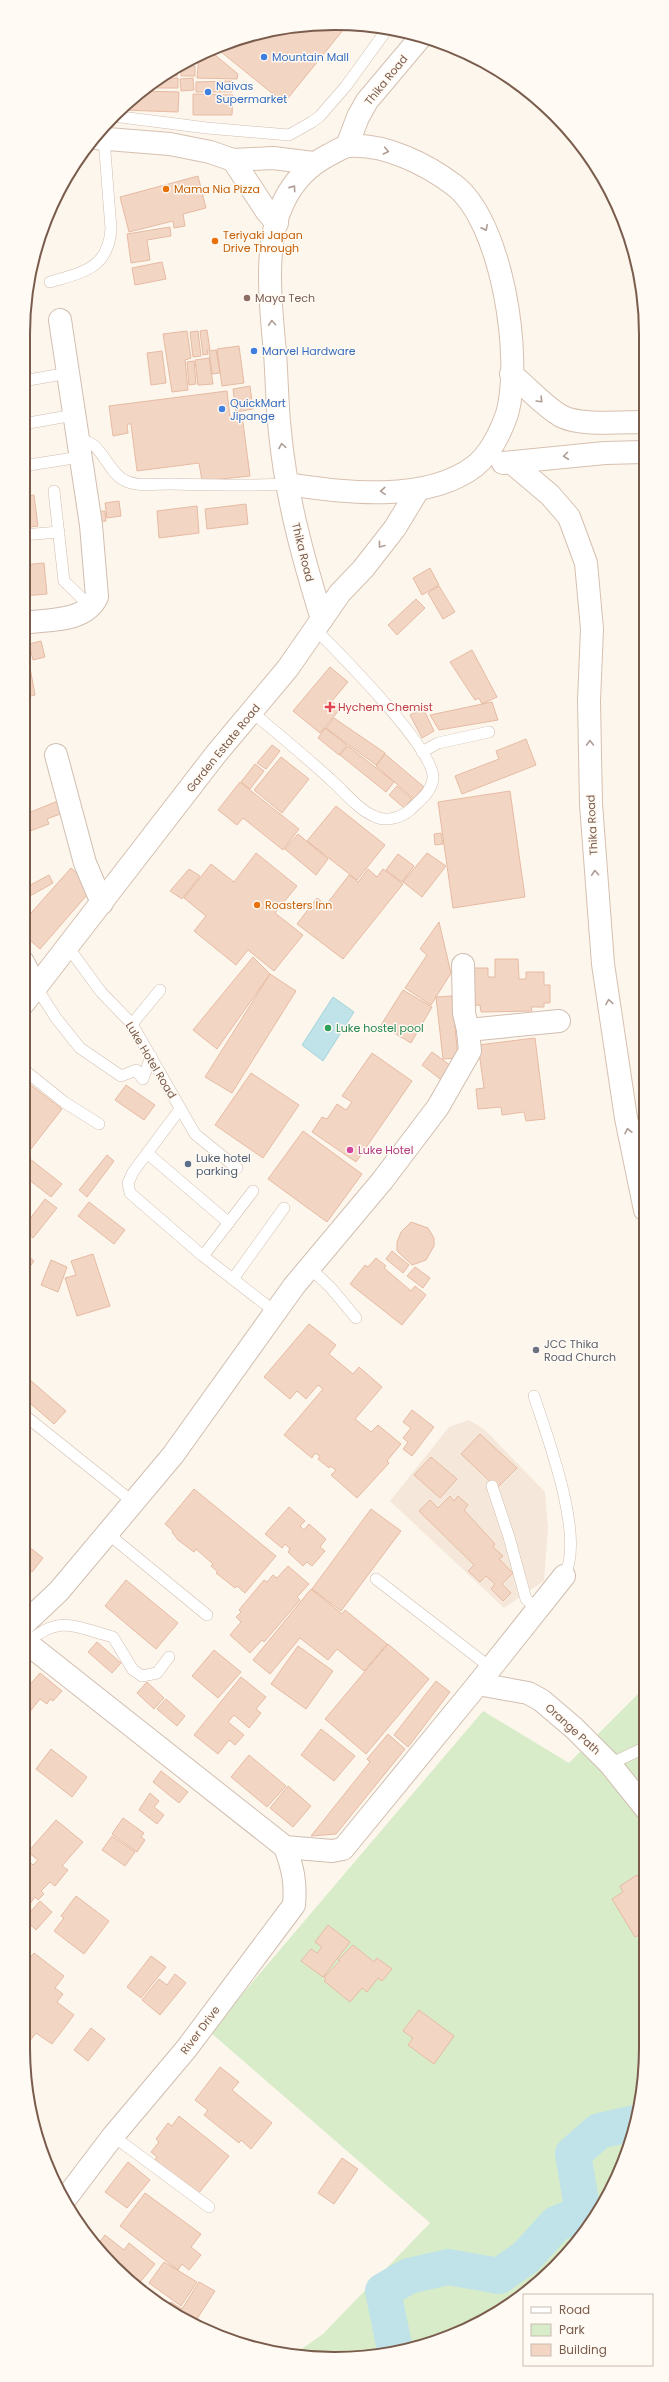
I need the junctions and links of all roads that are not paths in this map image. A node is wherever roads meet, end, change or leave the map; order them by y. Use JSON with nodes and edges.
{"nodes":[{"id":1,"x":383,"y":34,"type":"edge"},
{"id":2,"x":417,"y":41,"type":"edge"},
{"id":3,"x":121,"y":117,"type":"edge"},
{"id":4,"x":102,"y":139,"type":"edge"},
{"id":5,"x":99,"y":142,"type":"edge"},
{"id":6,"x":347,"y":146,"type":"junction"},
{"id":7,"x":233,"y":160,"type":"junction"},
{"id":8,"x":313,"y":163,"type":"junction"},
{"id":9,"x":277,"y":223,"type":"junction"},
{"id":10,"x":50,"y":282,"type":"dead end"},
{"id":11,"x":60,"y":320,"type":"dead end"},
{"id":12,"x":68,"y":373,"type":"junction"},
{"id":13,"x":511,"y":374,"type":"junction"},
{"id":14,"x":30,"y":380,"type":"edge"},
{"id":15,"x":74,"y":415,"type":"junction"},
{"id":16,"x":639,"y":422,"type":"edge"},
{"id":17,"x":30,"y":423,"type":"edge"},
{"id":18,"x":79,"y":449,"type":"junction"},
{"id":19,"x":639,"y":452,"type":"edge"},
{"id":20,"x":512,"y":463,"type":"junction"},
{"id":21,"x":30,"y":464,"type":"edge"},
{"id":22,"x":478,"y":464,"type":"junction"},
{"id":23,"x":288,"y":484,"type":"junction"},
{"id":24,"x":418,"y":490,"type":"junction"},
{"id":25,"x":54,"y":491,"type":"dead end"},
{"id":26,"x":59,"y":532,"type":"junction"},
{"id":27,"x":30,"y":534,"type":"edge"},
{"id":28,"x":92,"y":608,"type":"junction"},
{"id":29,"x":30,"y":622,"type":"edge"},
{"id":30,"x":318,"y":624,"type":"junction"},
{"id":31,"x":252,"y":712,"type":"junction"},
{"id":32,"x":489,"y":732,"type":"dead end"},
{"id":33,"x":422,"y":752,"type":"junction"},
{"id":34,"x":56,"y":754,"type":"dead end"},
{"id":35,"x":102,"y":903,"type":"junction"},
{"id":36,"x":68,"y":947,"type":"junction"},
{"id":37,"x":463,"y":965,"type":"dead end"},
{"id":38,"x":30,"y":975,"type":"edge"},
{"id":39,"x":36,"y":987,"type":"junction"},
{"id":40,"x":160,"y":990,"type":"dead end"},
{"id":41,"x":30,"y":995,"type":"edge"},
{"id":42,"x":559,"y":1021,"type":"dead end"},
{"id":43,"x":132,"y":1024,"type":"junction"},
{"id":44,"x":468,"y":1030,"type":"junction"},
{"id":45,"x":151,"y":1056,"type":"junction"},
{"id":46,"x":30,"y":1075,"type":"edge"},
{"id":47,"x":180,"y":1109,"type":"junction"},
{"id":48,"x":99,"y":1124,"type":"dead end"},
{"id":49,"x":147,"y":1153,"type":"junction"},
{"id":50,"x":237,"y":1168,"type":"dead end"},
{"id":51,"x":639,"y":1181,"type":"edge"},
{"id":52,"x":253,"y":1191,"type":"dead end"},
{"id":53,"x":284,"y":1208,"type":"dead end"},
{"id":54,"x":229,"y":1224,"type":"junction"},
{"id":55,"x":203,"y":1256,"type":"junction"},
{"id":56,"x":310,"y":1267,"type":"junction"},
{"id":57,"x":233,"y":1279,"type":"junction"},
{"id":58,"x":274,"y":1311,"type":"junction"},
{"id":59,"x":356,"y":1318,"type":"dead end"},
{"id":60,"x":534,"y":1396,"type":"dead end"},
{"id":61,"x":30,"y":1420,"type":"edge"},
{"id":62,"x":492,"y":1486,"type":"dead end"},
{"id":63,"x":133,"y":1502,"type":"junction"},
{"id":64,"x":107,"y":1533,"type":"junction"},
{"id":65,"x":564,"y":1576,"type":"joint"},
{"id":66,"x":376,"y":1579,"type":"dead end"},
{"id":67,"x":537,"y":1610,"type":"junction"},
{"id":68,"x":207,"y":1615,"type":"dead end"},
{"id":69,"x":30,"y":1628,"type":"edge"},
{"id":70,"x":30,"y":1634,"type":"edge"},
{"id":71,"x":30,"y":1641,"type":"edge"},
{"id":72,"x":169,"y":1657,"type":"dead end"},
{"id":73,"x":485,"y":1676,"type":"junction"},
{"id":74,"x":639,"y":1750,"type":"edge"},
{"id":75,"x":610,"y":1764,"type":"junction"},
{"id":76,"x":639,"y":1800,"type":"edge"},
{"id":77,"x":285,"y":1847,"type":"junction"},
{"id":78,"x":113,"y":2136,"type":"junction"},
{"id":79,"x":68,"y":2195,"type":"edge"},
{"id":80,"x":209,"y":2207,"type":"dead end"}],
"edges":[{"from":1,"to":3,"type":"lane"},
{"from":2,"to":6,"type":"street","name":"Thika Road"},
{"from":4,"to":7,"type":"street"},
{"from":5,"to":10,"type":"lane"},
{"from":6,"to":8,"type":"street"},
{"from":6,"to":13,"type":"street","one_way":true},
{"from":7,"to":8,"type":"street"},
{"from":7,"to":9,"type":"street"},
{"from":9,"to":8,"type":"street","name":"Thika Road","one_way":true},
{"from":23,"to":9,"type":"street","name":"Thika Road","one_way":true},
{"from":11,"to":12,"type":"street"},
{"from":12,"to":14,"type":"lane"},
{"from":12,"to":15,"type":"street"},
{"from":13,"to":16,"type":"street","one_way":true},
{"from":13,"to":22,"type":"street"},
{"from":15,"to":17,"type":"lane"},
{"from":15,"to":18,"type":"street"},
{"from":18,"to":21,"type":"lane"},
{"from":18,"to":23,"type":"lane"},
{"from":18,"to":28,"type":"street"},
{"from":19,"to":20,"type":"street","one_way":true},
{"from":20,"to":22,"type":"street"},
{"from":51,"to":20,"type":"street","name":"Thika Road","one_way":true},
{"from":22,"to":24,"type":"street"},
{"from":24,"to":23,"type":"street","one_way":true},
{"from":23,"to":30,"type":"street","name":"Thika Road"},
{"from":24,"to":30,"type":"street","name":"Garden Estate Road","one_way":true},
{"from":25,"to":26,"type":"lane"},
{"from":26,"to":27,"type":"lane"},
{"from":26,"to":28,"type":"lane"},
{"from":28,"to":29,"type":"street"},
{"from":30,"to":31,"type":"street","name":"Garden Estate Road"},
{"from":30,"to":33,"type":"lane"},
{"from":31,"to":33,"type":"lane"},
{"from":31,"to":35,"type":"street","name":"Garden Estate Road"},
{"from":32,"to":33,"type":"lane"},
{"from":34,"to":35,"type":"street"},
{"from":35,"to":36,"type":"street","name":"Garden Estate Road"},
{"from":36,"to":39,"type":"street","name":"Garden Estate Road"},
{"from":36,"to":43,"type":"lane","name":"Luke Hotel Road"},
{"from":37,"to":44,"type":"street"},
{"from":38,"to":39,"type":"street"},
{"from":39,"to":41,"type":"street","name":"Garden Estate Road"},
{"from":39,"to":45,"type":"lane"},
{"from":40,"to":43,"type":"lane"},
{"from":42,"to":44,"type":"street"},
{"from":43,"to":45,"type":"lane","name":"Luke Hotel Road"},
{"from":44,"to":56,"type":"street"},
{"from":45,"to":47,"type":"lane","name":"Luke Hotel Road"},
{"from":46,"to":48,"type":"lane"},
{"from":47,"to":49,"type":"lane"},
{"from":47,"to":50,"type":"lane","name":"Luke Hotel Road"},
{"from":49,"to":54,"type":"lane"},
{"from":49,"to":55,"type":"lane"},
{"from":52,"to":54,"type":"lane"},
{"from":53,"to":57,"type":"lane"},
{"from":54,"to":55,"type":"lane"},
{"from":55,"to":57,"type":"lane"},
{"from":56,"to":58,"type":"street"},
{"from":56,"to":59,"type":"lane"},
{"from":57,"to":58,"type":"lane"},
{"from":58,"to":63,"type":"street"},
{"from":60,"to":65,"type":"lane"},
{"from":61,"to":63,"type":"lane"},
{"from":62,"to":67,"type":"lane"},
{"from":63,"to":64,"type":"street"},
{"from":64,"to":68,"type":"lane"},
{"from":64,"to":69,"type":"street"},
{"from":65,"to":67,"type":"street"},
{"from":66,"to":73,"type":"lane"},
{"from":67,"to":73,"type":"street"},
{"from":70,"to":72,"type":"lane"},
{"from":71,"to":77,"type":"street"},
{"from":73,"to":75,"type":"street","name":"Orange Path"},
{"from":73,"to":77,"type":"street"},
{"from":74,"to":75,"type":"lane"},
{"from":75,"to":76,"type":"street","name":"Orange Path"},
{"from":77,"to":78,"type":"street","name":"River Drive"},
{"from":78,"to":79,"type":"street","name":"River Drive"},
{"from":78,"to":80,"type":"lane"}]}
